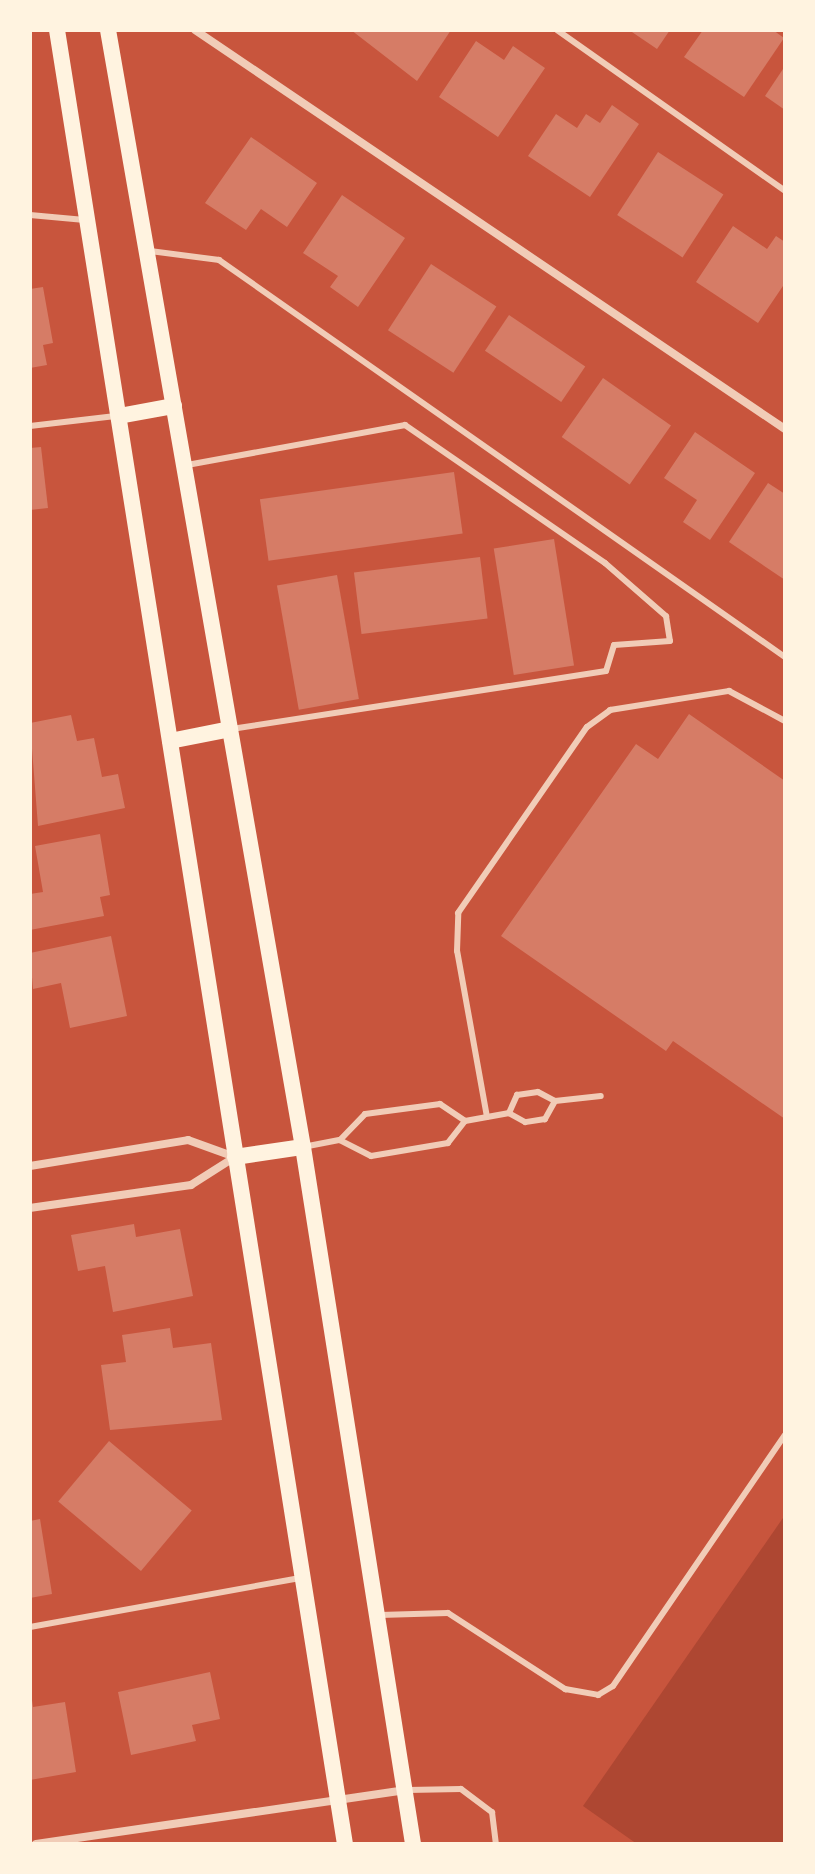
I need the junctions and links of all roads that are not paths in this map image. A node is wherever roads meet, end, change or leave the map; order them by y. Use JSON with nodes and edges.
{"nodes":[{"id":1,"x":57,"y":30,"type":"edge"},
{"id":2,"x":108,"y":30,"type":"edge"},
{"id":3,"x":195,"y":30,"type":"edge"},
{"id":4,"x":557,"y":30,"type":"edge"},
{"id":5,"x":785,"y":191,"type":"edge"},
{"id":6,"x":30,"y":215,"type":"edge"},
{"id":7,"x":88,"y":221,"type":"junction"},
{"id":8,"x":146,"y":250,"type":"junction"},
{"id":9,"x":174,"y":406,"type":"junction"},
{"id":10,"x":119,"y":416,"type":"junction"},
{"id":11,"x":30,"y":426,"type":"edge"},
{"id":12,"x":785,"y":429,"type":"edge"},
{"id":13,"x":184,"y":465,"type":"junction"},
{"id":14,"x":785,"y":657,"type":"edge"},
{"id":15,"x":785,"y":721,"type":"edge"},
{"id":16,"x":230,"y":729,"type":"junction"},
{"id":17,"x":170,"y":741,"type":"junction"},
{"id":18,"x":601,"y":1096,"type":"dead end"},
{"id":19,"x":555,"y":1101,"type":"junction"},
{"id":20,"x":509,"y":1113,"type":"junction"},
{"id":21,"x":487,"y":1117,"type":"junction"},
{"id":22,"x":465,"y":1121,"type":"junction"},
{"id":23,"x":340,"y":1140,"type":"junction"},
{"id":24,"x":303,"y":1147,"type":"junction"},
{"id":25,"x":235,"y":1157,"type":"junction"},
{"id":26,"x":30,"y":1166,"type":"edge"},
{"id":27,"x":30,"y":1208,"type":"edge"},
{"id":28,"x":785,"y":1435,"type":"edge"},
{"id":29,"x":299,"y":1578,"type":"junction"},
{"id":30,"x":380,"y":1615,"type":"junction"},
{"id":31,"x":30,"y":1627,"type":"edge"},
{"id":32,"x":408,"y":1790,"type":"junction"},
{"id":33,"x":339,"y":1800,"type":"junction"},
{"id":34,"x":36,"y":1844,"type":"edge"},
{"id":35,"x":345,"y":1844,"type":"edge"},
{"id":36,"x":413,"y":1844,"type":"edge"},
{"id":37,"x":496,"y":1844,"type":"edge"}],
"edges":[{"from":1,"to":7,"type":"main road"},
{"from":2,"to":8,"type":"main road"},
{"from":3,"to":12,"type":"street"},
{"from":4,"to":5,"type":"lane"},
{"from":6,"to":7,"type":"lane"},
{"from":7,"to":10,"type":"main road"},
{"from":8,"to":9,"type":"main road"},
{"from":8,"to":14,"type":"lane"},
{"from":9,"to":10,"type":"main road"},
{"from":9,"to":13,"type":"main road"},
{"from":10,"to":11,"type":"lane"},
{"from":10,"to":17,"type":"main road"},
{"from":13,"to":16,"type":"main road"},
{"from":13,"to":16,"type":"lane"},
{"from":15,"to":21,"type":"lane"},
{"from":16,"to":17,"type":"main road"},
{"from":16,"to":24,"type":"main road"},
{"from":17,"to":25,"type":"main road"},
{"from":18,"to":19,"type":"lane"},
{"from":19,"to":20,"type":"lane"},
{"from":19,"to":20,"type":"lane"},
{"from":20,"to":21,"type":"lane"},
{"from":21,"to":22,"type":"lane"},
{"from":22,"to":23,"type":"lane"},
{"from":22,"to":23,"type":"lane"},
{"from":23,"to":24,"type":"lane"},
{"from":24,"to":25,"type":"main road"},
{"from":24,"to":30,"type":"main road"},
{"from":25,"to":26,"type":"street"},
{"from":25,"to":27,"type":"street"},
{"from":25,"to":29,"type":"main road"},
{"from":28,"to":30,"type":"lane"},
{"from":29,"to":31,"type":"lane"},
{"from":29,"to":33,"type":"main road"},
{"from":30,"to":32,"type":"main road"},
{"from":32,"to":33,"type":"street"},
{"from":32,"to":36,"type":"main road"},
{"from":32,"to":37,"type":"lane"},
{"from":33,"to":34,"type":"street"},
{"from":33,"to":35,"type":"main road"}]}
